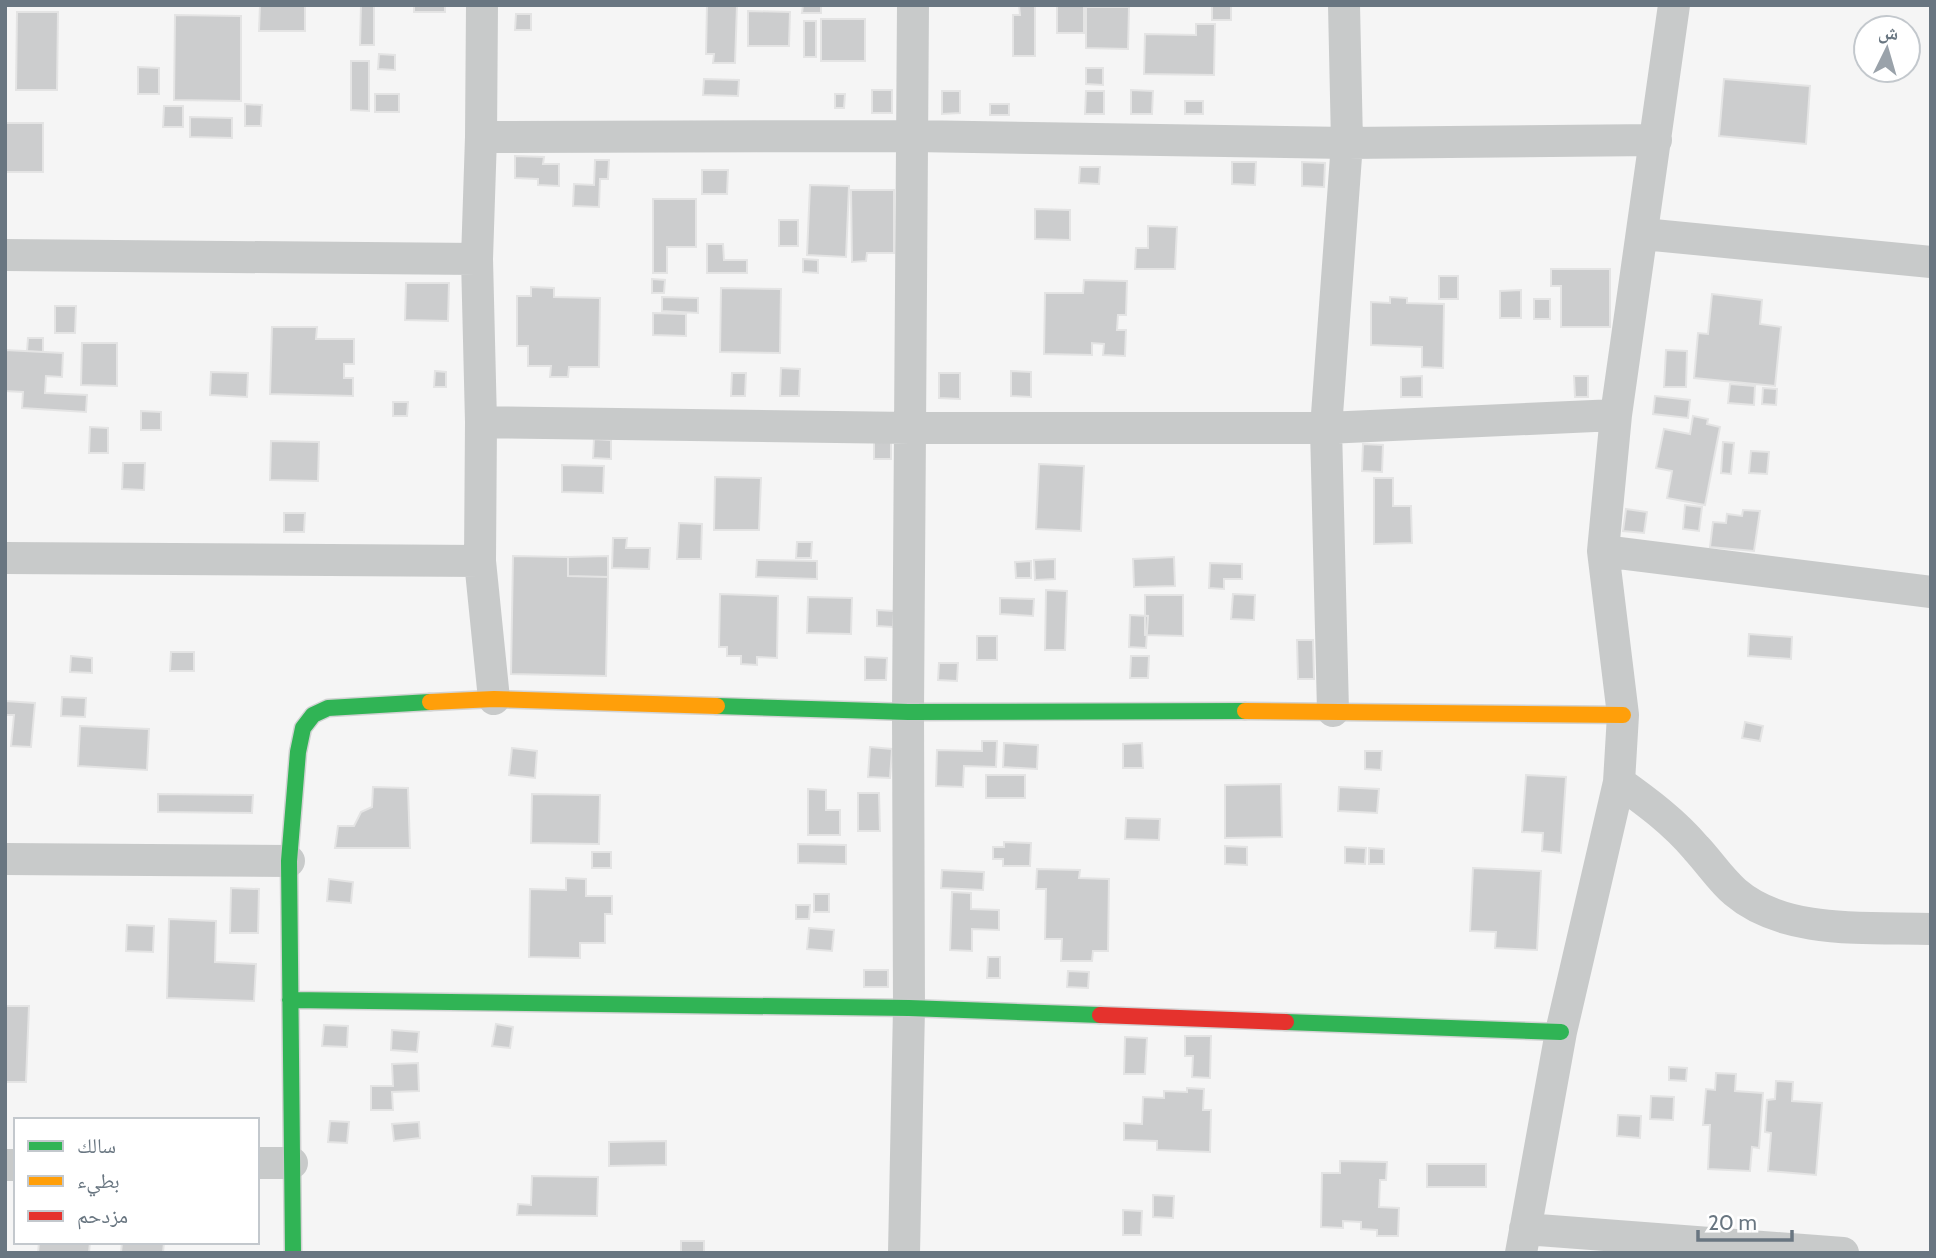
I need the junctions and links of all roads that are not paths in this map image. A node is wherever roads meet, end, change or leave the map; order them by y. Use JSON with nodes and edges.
{"nodes":[{"id":1,"x":482,"y":5,"type":"edge"},
{"id":2,"x":913,"y":5,"type":"edge"},
{"id":3,"x":1343,"y":5,"type":"edge"},
{"id":4,"x":1674,"y":5,"type":"edge"},
{"id":5,"x":913,"y":136,"type":"junction"},
{"id":6,"x":481,"y":137,"type":"junction"},
{"id":7,"x":1656,"y":140,"type":"junction"},
{"id":8,"x":1347,"y":143,"type":"junction"},
{"id":9,"x":1643,"y":234,"type":"junction"},
{"id":10,"x":5,"y":255,"type":"edge"},
{"id":11,"x":477,"y":259,"type":"junction"},
{"id":12,"x":1931,"y":262,"type":"edge"},
{"id":13,"x":1616,"y":415,"type":"junction"},
{"id":14,"x":481,"y":422,"type":"junction"},
{"id":15,"x":910,"y":428,"type":"junction"},
{"id":16,"x":1326,"y":428,"type":"junction"},
{"id":17,"x":1603,"y":551,"type":"junction"},
{"id":18,"x":5,"y":558,"type":"edge"},
{"id":19,"x":480,"y":561,"type":"junction"},
{"id":20,"x":1931,"y":592,"type":"edge"},
{"id":21,"x":494,"y":699,"type":"junction"},
{"id":22,"x":1333,"y":711,"type":"junction"},
{"id":23,"x":908,"y":712,"type":"junction"},
{"id":24,"x":1623,"y":715,"type":"junction"},
{"id":25,"x":1619,"y":782,"type":"junction"},
{"id":26,"x":5,"y":859,"type":"edge"},
{"id":27,"x":289,"y":861,"type":"junction"},
{"id":28,"x":1931,"y":929,"type":"edge"},
{"id":29,"x":290,"y":1000,"type":"junction"},
{"id":30,"x":909,"y":1008,"type":"junction"},
{"id":31,"x":1561,"y":1032,"type":"junction"},
{"id":32,"x":259,"y":1163,"type":"edge"},
{"id":33,"x":292,"y":1163,"type":"junction"},
{"id":34,"x":1523,"y":1241,"type":"edge"},
{"id":35,"x":293,"y":1253,"type":"edge"},
{"id":36,"x":904,"y":1253,"type":"edge"},
{"id":37,"x":1843,"y":1253,"type":"edge"}],
"edges":[{"from":1,"to":6,"type":"street"},
{"from":2,"to":5,"type":"street"},
{"from":3,"to":8,"type":"street"},
{"from":4,"to":7,"type":"street"},
{"from":5,"to":6,"type":"street"},
{"from":5,"to":8,"type":"street"},
{"from":5,"to":15,"type":"street"},
{"from":6,"to":11,"type":"street"},
{"from":7,"to":8,"type":"street"},
{"from":7,"to":9,"type":"street"},
{"from":8,"to":16,"type":"street"},
{"from":9,"to":12,"type":"street"},
{"from":9,"to":13,"type":"street"},
{"from":10,"to":11,"type":"street"},
{"from":11,"to":14,"type":"street"},
{"from":13,"to":16,"type":"street"},
{"from":13,"to":17,"type":"street"},
{"from":14,"to":15,"type":"street"},
{"from":14,"to":19,"type":"street"},
{"from":15,"to":16,"type":"street"},
{"from":15,"to":23,"type":"street"},
{"from":16,"to":22,"type":"street"},
{"from":17,"to":20,"type":"street"},
{"from":17,"to":24,"type":"street"},
{"from":18,"to":19,"type":"street"},
{"from":19,"to":21,"type":"street"},
{"from":21,"to":23,"type":"street"},
{"from":21,"to":27,"type":"street"},
{"from":22,"to":23,"type":"street"},
{"from":22,"to":24,"type":"street"},
{"from":23,"to":30,"type":"street"},
{"from":24,"to":25,"type":"street"},
{"from":25,"to":28,"type":"street"},
{"from":25,"to":31,"type":"street"},
{"from":26,"to":27,"type":"street"},
{"from":27,"to":29,"type":"street"},
{"from":29,"to":30,"type":"street"},
{"from":29,"to":33,"type":"street"},
{"from":30,"to":31,"type":"street"},
{"from":30,"to":36,"type":"street"},
{"from":31,"to":34,"type":"street"},
{"from":32,"to":33,"type":"street"},
{"from":33,"to":35,"type":"street"},
{"from":34,"to":37,"type":"street"}]}
